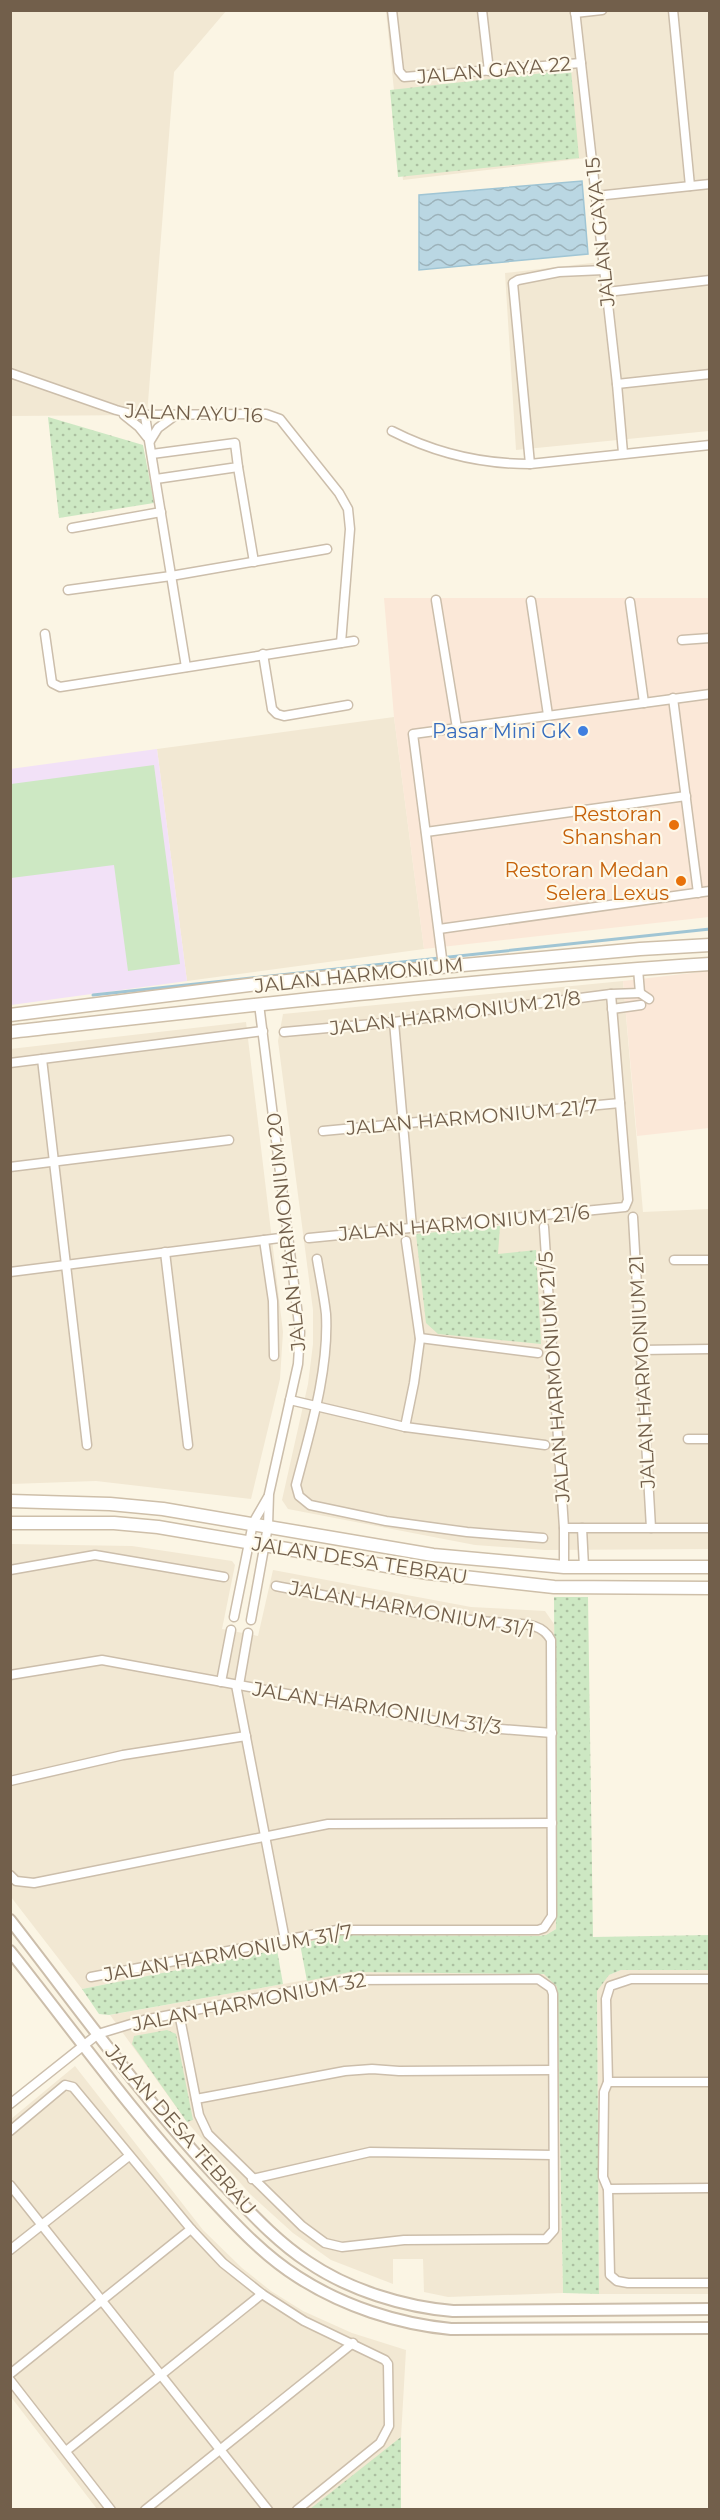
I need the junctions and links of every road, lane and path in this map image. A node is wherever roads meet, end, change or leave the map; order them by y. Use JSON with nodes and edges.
{"nodes":[{"id":1,"x":392,"y":10,"type":"edge"},
{"id":2,"x":482,"y":10,"type":"edge"},
{"id":3,"x":603,"y":10,"type":"edge"},
{"id":4,"x":673,"y":10,"type":"edge"},
{"id":5,"x":575,"y":12,"type":"edge"},
{"id":6,"x":581,"y":63,"type":"junction"},
{"id":7,"x":489,"y":71,"type":"junction"},
{"id":8,"x":710,"y":184,"type":"edge"},
{"id":9,"x":690,"y":186,"type":"junction"},
{"id":10,"x":596,"y":196,"type":"junction"},
{"id":11,"x":604,"y":270,"type":"junction"},
{"id":12,"x":710,"y":280,"type":"edge"},
{"id":13,"x":607,"y":292,"type":"junction"},
{"id":14,"x":10,"y":373,"type":"edge"},
{"id":15,"x":710,"y":374,"type":"edge"},
{"id":16,"x":617,"y":384,"type":"junction"},
{"id":17,"x":116,"y":410,"type":"junction"},
{"id":18,"x":145,"y":416,"type":"junction"},
{"id":19,"x":178,"y":416,"type":"junction"},
{"id":20,"x":392,"y":431,"type":"dead end"},
{"id":21,"x":150,"y":442,"type":"junction"},
{"id":22,"x":710,"y":445,"type":"edge"},
{"id":23,"x":623,"y":453,"type":"junction"},
{"id":24,"x":152,"y":454,"type":"junction"},
{"id":25,"x":530,"y":464,"type":"junction"},
{"id":26,"x":238,"y":468,"type":"junction"},
{"id":27,"x":156,"y":479,"type":"junction"},
{"id":28,"x":161,"y":512,"type":"junction"},
{"id":29,"x":72,"y":528,"type":"dead end"},
{"id":30,"x":327,"y":549,"type":"dead end"},
{"id":31,"x":254,"y":562,"type":"junction"},
{"id":32,"x":171,"y":576,"type":"junction"},
{"id":33,"x":68,"y":590,"type":"dead end"},
{"id":34,"x":436,"y":600,"type":"dead end"},
{"id":35,"x":531,"y":601,"type":"dead end"},
{"id":36,"x":630,"y":602,"type":"dead end"},
{"id":37,"x":45,"y":634,"type":"dead end"},
{"id":38,"x":710,"y":638,"type":"edge"},
{"id":39,"x":682,"y":640,"type":"dead end"},
{"id":40,"x":354,"y":641,"type":"dead end"},
{"id":41,"x":341,"y":643,"type":"junction"},
{"id":42,"x":263,"y":654,"type":"junction"},
{"id":43,"x":186,"y":667,"type":"junction"},
{"id":44,"x":710,"y":694,"type":"edge"},
{"id":45,"x":673,"y":699,"type":"junction"},
{"id":46,"x":644,"y":703,"type":"junction"},
{"id":47,"x":348,"y":705,"type":"dead end"},
{"id":48,"x":549,"y":715,"type":"junction"},
{"id":49,"x":458,"y":728,"type":"junction"},
{"id":50,"x":686,"y":796,"type":"junction"},
{"id":51,"x":426,"y":832,"type":"junction"},
{"id":52,"x":710,"y":891,"type":"edge"},
{"id":53,"x":698,"y":893,"type":"junction"},
{"id":54,"x":438,"y":929,"type":"junction"},
{"id":55,"x":710,"y":945,"type":"edge"},
{"id":56,"x":710,"y":964,"type":"edge"},
{"id":57,"x":443,"y":966,"type":"junction"},
{"id":58,"x":638,"y":969,"type":"junction"},
{"id":59,"x":640,"y":993,"type":"junction"},
{"id":60,"x":611,"y":994,"type":"junction"},
{"id":61,"x":650,"y":999,"type":"dead end"},
{"id":62,"x":259,"y":1004,"type":"junction"},
{"id":63,"x":642,"y":1005,"type":"dead end"},
{"id":64,"x":612,"y":1009,"type":"junction"},
{"id":65,"x":10,"y":1015,"type":"edge"},
{"id":66,"x":394,"y":1022,"type":"junction"},
{"id":67,"x":263,"y":1031,"type":"junction"},
{"id":68,"x":10,"y":1032,"type":"edge"},
{"id":69,"x":285,"y":1032,"type":"dead end"},
{"id":70,"x":42,"y":1059,"type":"junction"},
{"id":71,"x":10,"y":1063,"type":"edge"},
{"id":72,"x":620,"y":1103,"type":"junction"},
{"id":73,"x":403,"y":1124,"type":"junction"},
{"id":74,"x":324,"y":1131,"type":"dead end"},
{"id":75,"x":229,"y":1140,"type":"dead end"},
{"id":76,"x":54,"y":1162,"type":"junction"},
{"id":77,"x":10,"y":1167,"type":"edge"},
{"id":78,"x":633,"y":1217,"type":"dead end"},
{"id":79,"x":412,"y":1227,"type":"junction"},
{"id":80,"x":544,"y":1227,"type":"dead end"},
{"id":81,"x":288,"y":1237,"type":"junction"},
{"id":82,"x":309,"y":1238,"type":"dead end"},
{"id":83,"x":264,"y":1240,"type":"junction"},
{"id":84,"x":406,"y":1241,"type":"dead end"},
{"id":85,"x":165,"y":1252,"type":"junction"},
{"id":86,"x":317,"y":1259,"type":"dead end"},
{"id":87,"x":675,"y":1260,"type":"dead end"},
{"id":88,"x":710,"y":1260,"type":"edge"},
{"id":89,"x":66,"y":1265,"type":"junction"},
{"id":90,"x":10,"y":1272,"type":"edge"},
{"id":91,"x":420,"y":1338,"type":"junction"},
{"id":92,"x":710,"y":1349,"type":"edge"},
{"id":93,"x":640,"y":1350,"type":"junction"},
{"id":94,"x":538,"y":1353,"type":"dead end"},
{"id":95,"x":274,"y":1356,"type":"dead end"},
{"id":96,"x":290,"y":1400,"type":"junction"},
{"id":97,"x":316,"y":1407,"type":"junction"},
{"id":98,"x":405,"y":1427,"type":"junction"},
{"id":99,"x":688,"y":1439,"type":"dead end"},
{"id":100,"x":710,"y":1439,"type":"edge"},
{"id":101,"x":87,"y":1445,"type":"dead end"},
{"id":102,"x":188,"y":1445,"type":"dead end"},
{"id":103,"x":544,"y":1445,"type":"dead end"},
{"id":104,"x":269,"y":1494,"type":"junction"},
{"id":105,"x":10,"y":1501,"type":"edge"},
{"id":106,"x":10,"y":1523,"type":"edge"},
{"id":107,"x":252,"y":1523,"type":"junction"},
{"id":108,"x":268,"y":1526,"type":"junction"},
{"id":109,"x":564,"y":1528,"type":"junction"},
{"id":110,"x":582,"y":1528,"type":"junction"},
{"id":111,"x":651,"y":1528,"type":"junction"},
{"id":112,"x":710,"y":1528,"type":"edge"},
{"id":113,"x":543,"y":1538,"type":"dead end"},
{"id":114,"x":249,"y":1541,"type":"junction"},
{"id":115,"x":264,"y":1545,"type":"junction"},
{"id":116,"x":564,"y":1567,"type":"junction"},
{"id":117,"x":584,"y":1567,"type":"junction"},
{"id":118,"x":710,"y":1567,"type":"edge"},
{"id":119,"x":10,"y":1570,"type":"edge"},
{"id":120,"x":224,"y":1577,"type":"dead end"},
{"id":121,"x":276,"y":1586,"type":"dead end"},
{"id":122,"x":710,"y":1588,"type":"edge"},
{"id":123,"x":255,"y":1596,"type":"junction"},
{"id":124,"x":237,"y":1601,"type":"junction"},
{"id":125,"x":234,"y":1617,"type":"dead end"},
{"id":126,"x":251,"y":1620,"type":"dead end"},
{"id":127,"x":231,"y":1630,"type":"dead end"},
{"id":128,"x":249,"y":1633,"type":"dead end"},
{"id":129,"x":10,"y":1675,"type":"edge"},
{"id":130,"x":221,"y":1682,"type":"junction"},
{"id":131,"x":238,"y":1685,"type":"junction"},
{"id":132,"x":552,"y":1732,"type":"junction"},
{"id":133,"x":246,"y":1736,"type":"junction"},
{"id":134,"x":10,"y":1781,"type":"edge"},
{"id":135,"x":552,"y":1823,"type":"junction"},
{"id":136,"x":265,"y":1837,"type":"junction"},
{"id":137,"x":14,"y":1878,"type":"edge"},
{"id":138,"x":10,"y":1920,"type":"edge"},
{"id":139,"x":285,"y":1940,"type":"junction"},
{"id":140,"x":10,"y":1951,"type":"edge"},
{"id":141,"x":91,"y":1977,"type":"dead end"},
{"id":142,"x":710,"y":1979,"type":"edge"},
{"id":143,"x":179,"y":2013,"type":"junction"},
{"id":144,"x":98,"y":2034,"type":"junction"},
{"id":145,"x":84,"y":2044,"type":"junction"},
{"id":146,"x":554,"y":2070,"type":"junction"},
{"id":147,"x":608,"y":2082,"type":"junction"},
{"id":148,"x":710,"y":2082,"type":"edge"},
{"id":149,"x":196,"y":2099,"type":"junction"},
{"id":150,"x":10,"y":2104,"type":"edge"},
{"id":151,"x":10,"y":2131,"type":"edge"},
{"id":152,"x":554,"y":2155,"type":"junction"},
{"id":153,"x":129,"y":2156,"type":"junction"},
{"id":154,"x":252,"y":2179,"type":"junction"},
{"id":155,"x":10,"y":2185,"type":"edge"},
{"id":156,"x":710,"y":2188,"type":"edge"},
{"id":157,"x":608,"y":2189,"type":"junction"},
{"id":158,"x":42,"y":2225,"type":"junction"},
{"id":159,"x":191,"y":2229,"type":"junction"},
{"id":160,"x":10,"y":2250,"type":"edge"},
{"id":161,"x":710,"y":2283,"type":"edge"},
{"id":162,"x":262,"y":2294,"type":"junction"},
{"id":163,"x":102,"y":2300,"type":"junction"},
{"id":164,"x":710,"y":2309,"type":"edge"},
{"id":165,"x":524,"y":2310,"type":"junction"},
{"id":166,"x":710,"y":2328,"type":"edge"},
{"id":167,"x":525,"y":2329,"type":"junction"},
{"id":168,"x":353,"y":2343,"type":"junction"},
{"id":169,"x":10,"y":2374,"type":"edge"},
{"id":170,"x":161,"y":2375,"type":"junction"},
{"id":171,"x":10,"y":2380,"type":"edge"},
{"id":172,"x":220,"y":2449,"type":"junction"},
{"id":173,"x":66,"y":2451,"type":"junction"},
{"id":174,"x":111,"y":2510,"type":"edge"},
{"id":175,"x":145,"y":2510,"type":"edge"},
{"id":176,"x":268,"y":2510,"type":"edge"},
{"id":177,"x":297,"y":2510,"type":"edge"}],
"edges":[{"from":1,"to":7,"type":"street","name":"JALAN GAYA 22"},
{"from":2,"to":7,"type":"street"},
{"from":3,"to":5,"type":"street"},
{"from":4,"to":9,"type":"street"},
{"from":5,"to":6,"type":"street","name":"JALAN GAYA 15"},
{"from":6,"to":7,"type":"street","name":"JALAN GAYA 22"},
{"from":6,"to":10,"type":"street","name":"JALAN GAYA 15"},
{"from":8,"to":9,"type":"street"},
{"from":9,"to":10,"type":"street"},
{"from":10,"to":11,"type":"street","name":"JALAN GAYA 15"},
{"from":11,"to":13,"type":"street","name":"JALAN GAYA 15"},
{"from":11,"to":25,"type":"street"},
{"from":12,"to":13,"type":"street"},
{"from":13,"to":16,"type":"street","name":"JALAN GAYA 15"},
{"from":14,"to":17,"type":"street","name":"JALAN AYU 16"},
{"from":15,"to":16,"type":"street"},
{"from":16,"to":23,"type":"street","name":"JALAN GAYA 15"},
{"from":17,"to":18,"type":"street","name":"JALAN AYU 16"},
{"from":17,"to":21,"type":"street"},
{"from":18,"to":19,"type":"street","name":"JALAN AYU 16"},
{"from":18,"to":21,"type":"street"},
{"from":19,"to":21,"type":"street"},
{"from":19,"to":41,"type":"street","name":"JALAN AYU 16"},
{"from":20,"to":25,"type":"street"},
{"from":21,"to":24,"type":"street"},
{"from":22,"to":23,"type":"street"},
{"from":23,"to":25,"type":"street"},
{"from":24,"to":26,"type":"street"},
{"from":24,"to":27,"type":"street"},
{"from":26,"to":27,"type":"street"},
{"from":26,"to":31,"type":"street"},
{"from":27,"to":28,"type":"street"},
{"from":28,"to":29,"type":"street"},
{"from":28,"to":32,"type":"street"},
{"from":30,"to":31,"type":"street"},
{"from":31,"to":32,"type":"street"},
{"from":32,"to":33,"type":"street"},
{"from":32,"to":43,"type":"street"},
{"from":34,"to":49,"type":"street"},
{"from":35,"to":48,"type":"street"},
{"from":36,"to":46,"type":"street"},
{"from":37,"to":43,"type":"street"},
{"from":38,"to":39,"type":"street"},
{"from":40,"to":41,"type":"street"},
{"from":41,"to":42,"type":"street"},
{"from":42,"to":43,"type":"street"},
{"from":42,"to":47,"type":"street"},
{"from":44,"to":45,"type":"street"},
{"from":45,"to":46,"type":"street"},
{"from":45,"to":50,"type":"street"},
{"from":46,"to":48,"type":"street"},
{"from":48,"to":49,"type":"street"},
{"from":49,"to":51,"type":"street"},
{"from":50,"to":51,"type":"street"},
{"from":50,"to":53,"type":"street"},
{"from":51,"to":54,"type":"street"},
{"from":52,"to":53,"type":"street"},
{"from":53,"to":54,"type":"street"},
{"from":54,"to":57,"type":"street"},
{"from":55,"to":57,"type":"main road","name":"JALAN HARMONIUM"},
{"from":56,"to":58,"type":"main road","name":"JALAN HARMONIUM"},
{"from":57,"to":65,"type":"main road","name":"JALAN HARMONIUM"},
{"from":58,"to":59,"type":"street"},
{"from":58,"to":62,"type":"main road","name":"JALAN HARMONIUM"},
{"from":59,"to":60,"type":"street","name":"JALAN HARMONIUM 21/8"},
{"from":59,"to":61,"type":"street"},
{"from":60,"to":64,"type":"street"},
{"from":60,"to":66,"type":"street","name":"JALAN HARMONIUM 21/8"},
{"from":62,"to":67,"type":"street","name":"JALAN HARMONIUM 20"},
{"from":62,"to":68,"type":"main road","name":"JALAN HARMONIUM"},
{"from":63,"to":64,"type":"street"},
{"from":64,"to":72,"type":"street"},
{"from":66,"to":69,"type":"street","name":"JALAN HARMONIUM 21/8"},
{"from":66,"to":73,"type":"street"},
{"from":67,"to":70,"type":"street"},
{"from":67,"to":81,"type":"street","name":"JALAN HARMONIUM 20"},
{"from":70,"to":71,"type":"street"},
{"from":70,"to":76,"type":"street"},
{"from":72,"to":73,"type":"street","name":"JALAN HARMONIUM 21/7"},
{"from":72,"to":79,"type":"street","name":"JALAN HARMONIUM 21/6"},
{"from":73,"to":74,"type":"street","name":"JALAN HARMONIUM 21/7"},
{"from":73,"to":79,"type":"street"},
{"from":75,"to":76,"type":"street"},
{"from":76,"to":77,"type":"street"},
{"from":76,"to":89,"type":"street"},
{"from":78,"to":93,"type":"street","name":"JALAN HARMONIUM 21"},
{"from":79,"to":82,"type":"street","name":"JALAN HARMONIUM 21/6"},
{"from":80,"to":109,"type":"street","name":"JALAN HARMONIUM 21/5"},
{"from":81,"to":83,"type":"street"},
{"from":81,"to":96,"type":"street","name":"JALAN HARMONIUM 20"},
{"from":83,"to":85,"type":"street"},
{"from":83,"to":95,"type":"street"},
{"from":84,"to":91,"type":"street"},
{"from":85,"to":89,"type":"street"},
{"from":85,"to":102,"type":"street"},
{"from":86,"to":97,"type":"street"},
{"from":87,"to":88,"type":"street"},
{"from":89,"to":90,"type":"street"},
{"from":89,"to":101,"type":"street"},
{"from":91,"to":94,"type":"street"},
{"from":91,"to":98,"type":"street"},
{"from":92,"to":93,"type":"street"},
{"from":93,"to":111,"type":"street","name":"JALAN HARMONIUM 21"},
{"from":96,"to":97,"type":"street"},
{"from":96,"to":104,"type":"street","name":"JALAN HARMONIUM 20"},
{"from":97,"to":98,"type":"street"},
{"from":97,"to":113,"type":"street"},
{"from":98,"to":103,"type":"street"},
{"from":99,"to":100,"type":"street"},
{"from":104,"to":107,"type":"street"},
{"from":104,"to":108,"type":"street"},
{"from":105,"to":107,"type":"main road","name":"JALAN DESA TEBRAU"},
{"from":106,"to":114,"type":"main road","name":"JALAN DESA TEBRAU"},
{"from":107,"to":108,"type":"main road","name":"JALAN DESA TEBRAU"},
{"from":107,"to":114,"type":"street"},
{"from":108,"to":115,"type":"street"},
{"from":108,"to":116,"type":"main road","name":"JALAN DESA TEBRAU"},
{"from":109,"to":110,"type":"street"},
{"from":109,"to":116,"type":"street","name":"JALAN HARMONIUM 21/5"},
{"from":110,"to":111,"type":"street"},
{"from":110,"to":117,"type":"street"},
{"from":111,"to":112,"type":"street"},
{"from":114,"to":115,"type":"main road","name":"JALAN DESA TEBRAU"},
{"from":114,"to":124,"type":"street"},
{"from":115,"to":122,"type":"main road","name":"JALAN DESA TEBRAU"},
{"from":115,"to":123,"type":"street"},
{"from":116,"to":117,"type":"main road","name":"JALAN DESA TEBRAU"},
{"from":117,"to":118,"type":"main road","name":"JALAN DESA TEBRAU"},
{"from":119,"to":120,"type":"street"},
{"from":121,"to":132,"type":"street","name":"JALAN HARMONIUM 31/1"},
{"from":123,"to":124,"type":"street"},
{"from":123,"to":126,"type":"street"},
{"from":124,"to":125,"type":"street"},
{"from":127,"to":130,"type":"street"},
{"from":128,"to":131,"type":"street"},
{"from":129,"to":130,"type":"street","name":"JALAN HARMONIUM 31/3"},
{"from":130,"to":131,"type":"street","name":"JALAN HARMONIUM 31/3"},
{"from":131,"to":132,"type":"street","name":"JALAN HARMONIUM 31/3"},
{"from":131,"to":133,"type":"street"},
{"from":132,"to":135,"type":"street"},
{"from":133,"to":134,"type":"street"},
{"from":133,"to":136,"type":"street"},
{"from":135,"to":136,"type":"street"},
{"from":135,"to":139,"type":"street","name":"JALAN HARMONIUM 31/7"},
{"from":136,"to":137,"type":"street"},
{"from":136,"to":139,"type":"street"},
{"from":138,"to":144,"type":"street","name":"JALAN DESA TEBRAU"},
{"from":139,"to":141,"type":"street","name":"JALAN HARMONIUM 31/7"},
{"from":140,"to":145,"type":"street","name":"JALAN DESA TEBRAU"},
{"from":142,"to":147,"type":"street"},
{"from":143,"to":144,"type":"street","name":"JALAN HARMONIUM 32"},
{"from":143,"to":146,"type":"street","name":"JALAN HARMONIUM 32"},
{"from":143,"to":149,"type":"street"},
{"from":144,"to":145,"type":"street","name":"JALAN HARMONIUM 32"},
{"from":144,"to":165,"type":"street","name":"JALAN DESA TEBRAU"},
{"from":145,"to":150,"type":"street","name":"JALAN HARMONIUM 32"},
{"from":145,"to":167,"type":"street","name":"JALAN DESA TEBRAU"},
{"from":146,"to":149,"type":"street"},
{"from":146,"to":152,"type":"street"},
{"from":147,"to":148,"type":"street"},
{"from":147,"to":157,"type":"street"},
{"from":149,"to":154,"type":"street"},
{"from":151,"to":153,"type":"street"},
{"from":152,"to":154,"type":"street"},
{"from":152,"to":154,"type":"street"},
{"from":153,"to":158,"type":"street"},
{"from":153,"to":159,"type":"street"},
{"from":155,"to":158,"type":"street"},
{"from":156,"to":157,"type":"street"},
{"from":157,"to":161,"type":"street"},
{"from":158,"to":160,"type":"street"},
{"from":158,"to":163,"type":"street"},
{"from":159,"to":162,"type":"street"},
{"from":159,"to":163,"type":"street"},
{"from":162,"to":168,"type":"street"},
{"from":162,"to":170,"type":"street"},
{"from":163,"to":169,"type":"street"},
{"from":163,"to":170,"type":"street"},
{"from":164,"to":165,"type":"street","name":"JALAN DESA TEBRAU"},
{"from":165,"to":167,"type":"street"},
{"from":166,"to":167,"type":"street","name":"JALAN DESA TEBRAU"},
{"from":168,"to":172,"type":"street"},
{"from":168,"to":177,"type":"street"},
{"from":170,"to":172,"type":"street"},
{"from":170,"to":173,"type":"street"},
{"from":171,"to":173,"type":"street"},
{"from":172,"to":175,"type":"street"},
{"from":172,"to":176,"type":"street"},
{"from":173,"to":174,"type":"street"}]}
